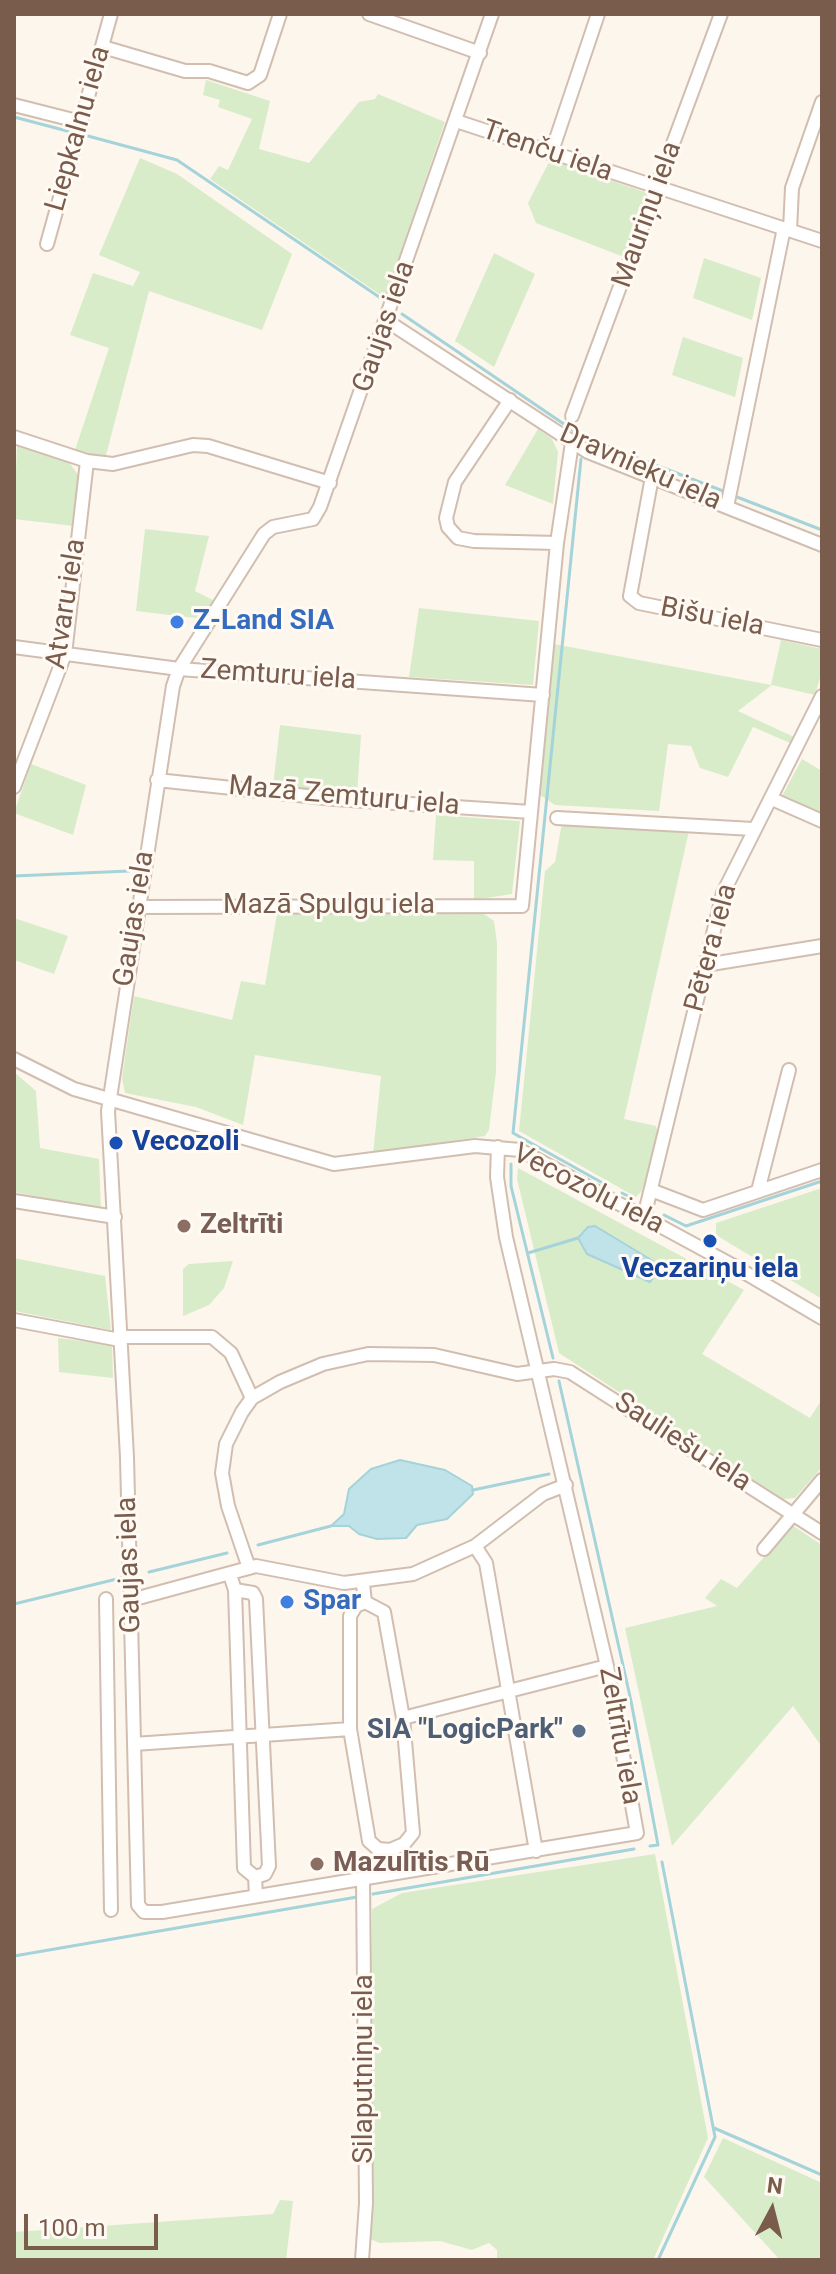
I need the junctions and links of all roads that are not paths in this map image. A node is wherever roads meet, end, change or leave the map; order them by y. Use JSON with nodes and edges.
{"nodes":[{"id":1,"x":111,"y":14,"type":"edge"},
{"id":2,"x":280,"y":14,"type":"edge"},
{"id":3,"x":369,"y":14,"type":"edge"},
{"id":4,"x":492,"y":14,"type":"edge"},
{"id":5,"x":598,"y":14,"type":"edge"},
{"id":6,"x":721,"y":14,"type":"edge"},
{"id":7,"x":103,"y":47,"type":"junction"},
{"id":8,"x":480,"y":53,"type":"junction"},
{"id":9,"x":822,"y":102,"type":"edge"},
{"id":10,"x":14,"y":105,"type":"edge"},
{"id":11,"x":456,"y":121,"type":"junction"},
{"id":12,"x":81,"y":122,"type":"junction"},
{"id":13,"x":551,"y":154,"type":"junction"},
{"id":14,"x":658,"y":190,"type":"junction"},
{"id":15,"x":787,"y":229,"type":"junction"},
{"id":16,"x":822,"y":241,"type":"edge"},
{"id":17,"x":47,"y":244,"type":"dead end"},
{"id":18,"x":387,"y":321,"type":"junction"},
{"id":19,"x":510,"y":400,"type":"junction"},
{"id":20,"x":572,"y":416,"type":"dead end"},
{"id":21,"x":14,"y":437,"type":"edge"},
{"id":22,"x":572,"y":443,"type":"junction"},
{"id":23,"x":87,"y":461,"type":"junction"},
{"id":24,"x":652,"y":477,"type":"junction"},
{"id":25,"x":330,"y":483,"type":"junction"},
{"id":26,"x":727,"y":507,"type":"junction"},
{"id":27,"x":557,"y":543,"type":"junction"},
{"id":28,"x":822,"y":545,"type":"edge"},
{"id":29,"x":822,"y":640,"type":"edge"},
{"id":30,"x":14,"y":647,"type":"edge"},
{"id":31,"x":65,"y":654,"type":"junction"},
{"id":32,"x":179,"y":669,"type":"junction"},
{"id":33,"x":543,"y":695,"type":"junction"},
{"id":34,"x":822,"y":696,"type":"edge"},
{"id":35,"x":157,"y":780,"type":"junction"},
{"id":36,"x":14,"y":786,"type":"edge"},
{"id":37,"x":772,"y":799,"type":"junction"},
{"id":38,"x":531,"y":812,"type":"junction"},
{"id":39,"x":557,"y":818,"type":"dead end"},
{"id":40,"x":822,"y":821,"type":"edge"},
{"id":41,"x":753,"y":829,"type":"junction"},
{"id":42,"x":137,"y":907,"type":"junction"},
{"id":43,"x":822,"y":946,"type":"edge"},
{"id":44,"x":705,"y":965,"type":"junction"},
{"id":45,"x":14,"y":1059,"type":"edge"},
{"id":46,"x":789,"y":1070,"type":"dead end"},
{"id":47,"x":109,"y":1099,"type":"junction"},
{"id":48,"x":498,"y":1147,"type":"junction"},
{"id":49,"x":822,"y":1170,"type":"edge"},
{"id":50,"x":651,"y":1190,"type":"junction"},
{"id":51,"x":758,"y":1191,"type":"junction"},
{"id":52,"x":14,"y":1201,"type":"edge"},
{"id":53,"x":115,"y":1217,"type":"junction"},
{"id":54,"x":644,"y":1217,"type":"junction"},
{"id":55,"x":822,"y":1318,"type":"edge"},
{"id":56,"x":14,"y":1320,"type":"edge"},
{"id":57,"x":120,"y":1338,"type":"junction"},
{"id":58,"x":538,"y":1372,"type":"junction"},
{"id":59,"x":252,"y":1398,"type":"junction"},
{"id":60,"x":822,"y":1480,"type":"edge"},
{"id":61,"x":566,"y":1485,"type":"junction"},
{"id":62,"x":792,"y":1515,"type":"junction"},
{"id":63,"x":822,"y":1533,"type":"edge"},
{"id":64,"x":475,"y":1546,"type":"junction"},
{"id":65,"x":764,"y":1549,"type":"dead end"},
{"id":66,"x":249,"y":1568,"type":"junction"},
{"id":67,"x":230,"y":1575,"type":"junction"},
{"id":68,"x":363,"y":1584,"type":"junction"},
{"id":69,"x":235,"y":1590,"type":"junction"},
{"id":70,"x":106,"y":1599,"type":"dead end"},
{"id":71,"x":131,"y":1600,"type":"junction"},
{"id":72,"x":365,"y":1602,"type":"junction"},
{"id":73,"x":607,"y":1666,"type":"junction"},
{"id":74,"x":107,"y":1674,"type":"junction"},
{"id":75,"x":133,"y":1674,"type":"junction"},
{"id":76,"x":507,"y":1692,"type":"junction"},
{"id":77,"x":403,"y":1718,"type":"junction"},
{"id":78,"x":350,"y":1729,"type":"junction"},
{"id":79,"x":262,"y":1736,"type":"junction"},
{"id":80,"x":237,"y":1737,"type":"junction"},
{"id":81,"x":134,"y":1744,"type":"junction"},
{"id":82,"x":390,"y":1850,"type":"junction"},
{"id":83,"x":137,"y":1851,"type":"junction"},
{"id":84,"x":536,"y":1851,"type":"junction"},
{"id":85,"x":110,"y":1852,"type":"junction"},
{"id":86,"x":392,"y":1873,"type":"junction"},
{"id":87,"x":255,"y":1877,"type":"junction"},
{"id":88,"x":363,"y":1878,"type":"junction"},
{"id":89,"x":256,"y":1896,"type":"junction"},
{"id":90,"x":111,"y":1910,"type":"dead end"},
{"id":91,"x":148,"y":1914,"type":"joint"},
{"id":92,"x":362,"y":2260,"type":"edge"}],
"edges":[{"from":1,"to":7,"type":"street","name":"Liepkalnu iela"},
{"from":2,"to":7,"type":"street"},
{"from":3,"to":8,"type":"street"},
{"from":4,"to":8,"type":"street","name":"Gaujas iela"},
{"from":5,"to":13,"type":"street"},
{"from":6,"to":14,"type":"street","name":"Mauriņu iela"},
{"from":7,"to":12,"type":"street","name":"Liepkalnu iela"},
{"from":8,"to":11,"type":"street","name":"Gaujas iela"},
{"from":9,"to":15,"type":"street"},
{"from":10,"to":12,"type":"street"},
{"from":11,"to":13,"type":"street","name":"Trenču iela"},
{"from":11,"to":18,"type":"street","name":"Gaujas iela"},
{"from":12,"to":17,"type":"street","name":"Liepkalnu iela"},
{"from":13,"to":14,"type":"street","name":"Trenču iela"},
{"from":14,"to":15,"type":"street","name":"Trenču iela"},
{"from":14,"to":20,"type":"street","name":"Mauriņu iela"},
{"from":15,"to":16,"type":"street","name":"Trenču iela"},
{"from":15,"to":26,"type":"street"},
{"from":18,"to":19,"type":"street","name":"Dravnieku iela"},
{"from":18,"to":25,"type":"street","name":"Gaujas iela"},
{"from":19,"to":22,"type":"street","name":"Dravnieku iela"},
{"from":19,"to":27,"type":"street"},
{"from":21,"to":23,"type":"street"},
{"from":22,"to":24,"type":"street","name":"Dravnieku iela"},
{"from":22,"to":27,"type":"street"},
{"from":23,"to":25,"type":"street"},
{"from":23,"to":31,"type":"street","name":"Atvaru iela"},
{"from":24,"to":26,"type":"street","name":"Dravnieku iela"},
{"from":24,"to":29,"type":"street","name":"Bišu iela"},
{"from":25,"to":32,"type":"street","name":"Gaujas iela"},
{"from":26,"to":28,"type":"street","name":"Dravnieku iela"},
{"from":27,"to":33,"type":"street"},
{"from":30,"to":31,"type":"street","name":"Zemturu iela"},
{"from":31,"to":32,"type":"street","name":"Zemturu iela"},
{"from":31,"to":36,"type":"street","name":"Atvaru iela"},
{"from":32,"to":33,"type":"street","name":"Zemturu iela"},
{"from":32,"to":35,"type":"street","name":"Gaujas iela"},
{"from":33,"to":38,"type":"street"},
{"from":34,"to":37,"type":"street","name":"Pētera iela"},
{"from":35,"to":38,"type":"street","name":"Mazā Zemturu iela"},
{"from":35,"to":42,"type":"street","name":"Gaujas iela"},
{"from":37,"to":40,"type":"street"},
{"from":37,"to":41,"type":"street","name":"Pētera iela"},
{"from":38,"to":42,"type":"street","name":"Mazā Spulgu iela"},
{"from":39,"to":41,"type":"street"},
{"from":41,"to":44,"type":"street","name":"Pētera iela"},
{"from":42,"to":47,"type":"street","name":"Gaujas iela"},
{"from":43,"to":44,"type":"street"},
{"from":44,"to":50,"type":"street","name":"Pētera iela"},
{"from":45,"to":47,"type":"street","name":"Vecozolu iela"},
{"from":46,"to":51,"type":"street"},
{"from":47,"to":48,"type":"street","name":"Vecozolu iela"},
{"from":47,"to":53,"type":"street","name":"Gaujas iela"},
{"from":48,"to":54,"type":"street","name":"Vecozolu iela"},
{"from":48,"to":58,"type":"street","name":"Zeltrītu iela"},
{"from":49,"to":51,"type":"street"},
{"from":50,"to":51,"type":"street"},
{"from":50,"to":54,"type":"street","name":"Pētera iela"},
{"from":52,"to":53,"type":"street"},
{"from":53,"to":57,"type":"street","name":"Gaujas iela"},
{"from":54,"to":55,"type":"street","name":"Vecozolu iela"},
{"from":56,"to":57,"type":"street"},
{"from":57,"to":59,"type":"street"},
{"from":57,"to":71,"type":"street","name":"Gaujas iela"},
{"from":58,"to":59,"type":"street"},
{"from":58,"to":61,"type":"street","name":"Zeltrītu iela"},
{"from":58,"to":62,"type":"street","name":"Sauliešu iela"},
{"from":59,"to":66,"type":"street"},
{"from":60,"to":62,"type":"street"},
{"from":61,"to":64,"type":"street"},
{"from":61,"to":73,"type":"street","name":"Zeltrītu iela"},
{"from":62,"to":63,"type":"street","name":"Sauliešu iela"},
{"from":62,"to":65,"type":"street"},
{"from":64,"to":68,"type":"street"},
{"from":64,"to":76,"type":"street"},
{"from":66,"to":67,"type":"street"},
{"from":66,"to":68,"type":"street"},
{"from":67,"to":69,"type":"street"},
{"from":67,"to":71,"type":"street"},
{"from":68,"to":72,"type":"street"},
{"from":69,"to":79,"type":"street"},
{"from":69,"to":80,"type":"street"},
{"from":70,"to":74,"type":"street"},
{"from":71,"to":75,"type":"street","name":"Gaujas iela"},
{"from":72,"to":77,"type":"street"},
{"from":72,"to":78,"type":"street"},
{"from":73,"to":76,"type":"street"},
{"from":73,"to":84,"type":"street","name":"Zeltrītu iela"},
{"from":74,"to":75,"type":"street"},
{"from":74,"to":85,"type":"street"},
{"from":75,"to":81,"type":"street","name":"Gaujas iela"},
{"from":76,"to":77,"type":"street"},
{"from":76,"to":84,"type":"street"},
{"from":77,"to":82,"type":"street"},
{"from":78,"to":79,"type":"street"},
{"from":78,"to":82,"type":"street"},
{"from":79,"to":80,"type":"street"},
{"from":79,"to":87,"type":"street"},
{"from":80,"to":81,"type":"street"},
{"from":80,"to":87,"type":"street"},
{"from":81,"to":83,"type":"street","name":"Gaujas iela"},
{"from":82,"to":86,"type":"street"},
{"from":83,"to":85,"type":"street"},
{"from":83,"to":91,"type":"street","name":"Gaujas iela"},
{"from":84,"to":86,"type":"street","name":"Zeltrītu iela"},
{"from":85,"to":90,"type":"street"},
{"from":86,"to":88,"type":"street","name":"Zeltrītu iela"},
{"from":87,"to":89,"type":"street"},
{"from":88,"to":89,"type":"street","name":"Zeltrītu iela"},
{"from":88,"to":92,"type":"street","name":"Silaputniņu iela"},
{"from":89,"to":91,"type":"street","name":"Zeltrītu iela"}]}
